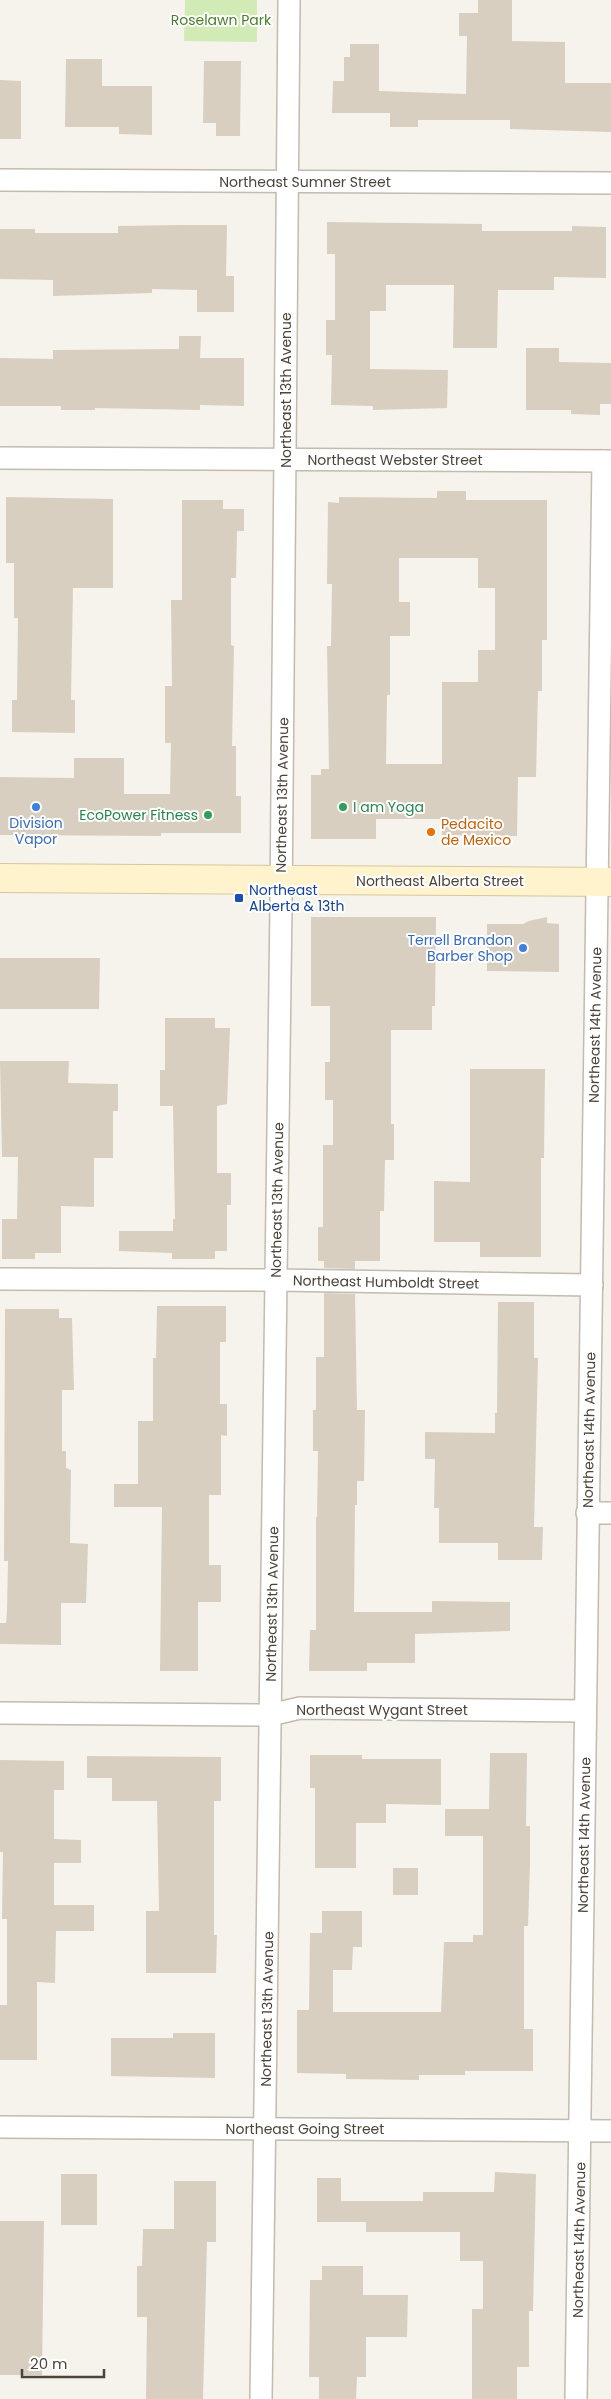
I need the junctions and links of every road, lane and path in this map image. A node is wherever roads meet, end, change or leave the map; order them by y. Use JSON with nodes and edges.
{"nodes":[{"id":1,"x":289,"y":0,"type":"edge"},
{"id":2,"x":0,"y":180,"type":"edge"},
{"id":3,"x":288,"y":182,"type":"junction"},
{"id":4,"x":611,"y":183,"type":"edge"},
{"id":5,"x":0,"y":458,"type":"edge"},
{"id":6,"x":285,"y":459,"type":"junction"},
{"id":7,"x":607,"y":461,"type":"edge"},
{"id":8,"x":0,"y":878,"type":"edge"},
{"id":9,"x":281,"y":880,"type":"junction"},
{"id":10,"x":604,"y":882,"type":"edge"},
{"id":11,"x":0,"y":1280,"type":"edge"},
{"id":12,"x":276,"y":1280,"type":"junction"},
{"id":13,"x":592,"y":1285,"type":"junction"},
{"id":14,"x":587,"y":1513,"type":"junction"},
{"id":15,"x":611,"y":1513,"type":"edge"},
{"id":16,"x":585,"y":1711,"type":"junction"},
{"id":17,"x":0,"y":1713,"type":"edge"},
{"id":18,"x":270,"y":1715,"type":"junction"},
{"id":19,"x":0,"y":2127,"type":"edge"},
{"id":20,"x":266,"y":2129,"type":"junction"},
{"id":21,"x":581,"y":2130,"type":"junction"},
{"id":22,"x":611,"y":2130,"type":"edge"},
{"id":23,"x":261,"y":2399,"type":"edge"},
{"id":24,"x":576,"y":2399,"type":"edge"}],
"edges":[{"from":1,"to":3,"type":"street","name":"Northeast 13th Avenue"},
{"from":2,"to":3,"type":"street","name":"Northeast Sumner Street"},
{"from":3,"to":4,"type":"street","name":"Northeast Sumner Street"},
{"from":3,"to":6,"type":"street","name":"Northeast 13th Avenue"},
{"from":5,"to":6,"type":"street","name":"Northeast Webster Street"},
{"from":6,"to":7,"type":"street","name":"Northeast Webster Street"},
{"from":6,"to":9,"type":"street","name":"Northeast 13th Avenue"},
{"from":7,"to":10,"type":"street","name":"Northeast 14th Avenue"},
{"from":8,"to":9,"type":"street","name":"Northeast Alberta Street"},
{"from":9,"to":10,"type":"street","name":"Northeast Alberta Street"},
{"from":9,"to":12,"type":"street","name":"Northeast 13th Avenue"},
{"from":10,"to":13,"type":"street","name":"Northeast 14th Avenue"},
{"from":11,"to":12,"type":"street","name":"Northeast Humboldt Street"},
{"from":12,"to":13,"type":"street","name":"Northeast Humboldt Street"},
{"from":12,"to":18,"type":"street","name":"Northeast 13th Avenue"},
{"from":13,"to":14,"type":"street","name":"Northeast 14th Avenue"},
{"from":14,"to":15,"type":"street"},
{"from":14,"to":16,"type":"street","name":"Northeast 14th Avenue"},
{"from":16,"to":18,"type":"street","name":"Northeast Wygant Street"},
{"from":16,"to":21,"type":"street","name":"Northeast 14th Avenue"},
{"from":17,"to":18,"type":"street","name":"Northeast Wygant Street"},
{"from":18,"to":20,"type":"street","name":"Northeast 13th Avenue"},
{"from":19,"to":20,"type":"street","name":"Northeast Going Street"},
{"from":20,"to":21,"type":"street","name":"Northeast Going Street"},
{"from":20,"to":23,"type":"street","name":"Northeast 13th Avenue"},
{"from":21,"to":22,"type":"street","name":"Northeast Going Street"},
{"from":21,"to":24,"type":"street","name":"Northeast 14th Avenue"}]}
